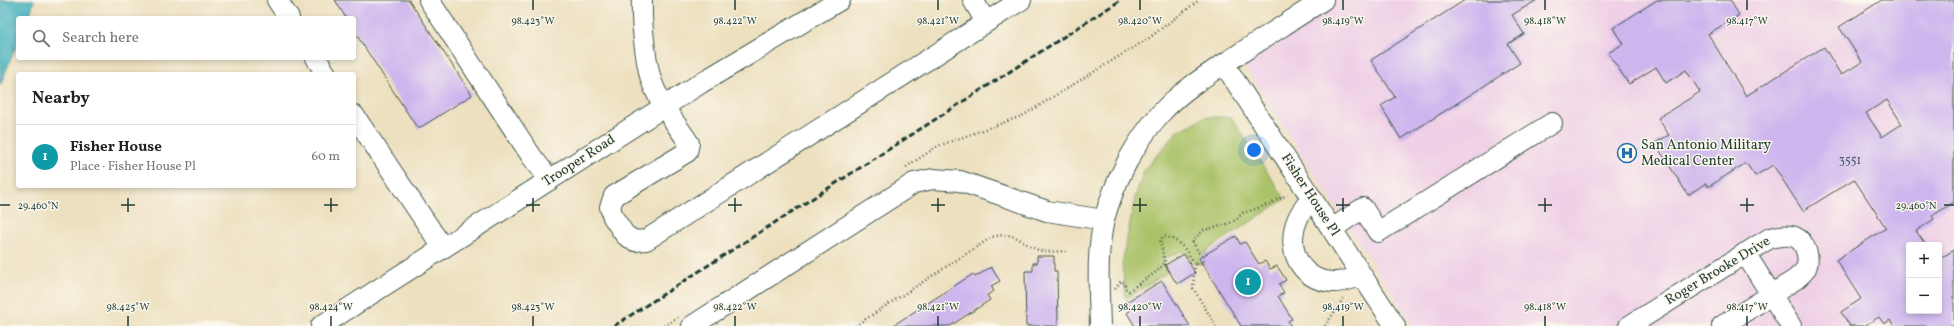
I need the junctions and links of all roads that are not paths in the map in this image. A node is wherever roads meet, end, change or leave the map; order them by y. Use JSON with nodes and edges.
{"nodes":[{"id":1,"x":277,"y":0,"type":"edge"},
{"id":2,"x":429,"y":0,"type":"edge"},
{"id":3,"x":642,"y":0,"type":"edge"},
{"id":4,"x":840,"y":0,"type":"edge"},
{"id":5,"x":973,"y":0,"type":"edge"},
{"id":6,"x":1021,"y":0,"type":"edge"},
{"id":7,"x":1323,"y":0,"type":"edge"},
{"id":8,"x":288,"y":16,"type":"edge"},
{"id":9,"x":986,"y":22,"type":"junction"},
{"id":10,"x":317,"y":60,"type":"edge"},
{"id":11,"x":1224,"y":64,"type":"junction"},
{"id":12,"x":325,"y":72,"type":"edge"},
{"id":13,"x":664,"y":107,"type":"junction"},
{"id":14,"x":356,"y":118,"type":"edge"},
{"id":15,"x":1552,"y":123,"type":"dead end"},
{"id":16,"x":550,"y":180,"type":"junction"},
{"id":17,"x":1312,"y":198,"type":"junction"},
{"id":18,"x":1104,"y":220,"type":"junction"},
{"id":19,"x":1332,"y":229,"type":"junction"},
{"id":20,"x":443,"y":248,"type":"junction"},
{"id":21,"x":1745,"y":254,"type":"junction"},
{"id":22,"x":1362,"y":276,"type":"junction"},
{"id":23,"x":1771,"y":295,"type":"junction"},
{"id":24,"x":321,"y":326,"type":"edge"},
{"id":25,"x":692,"y":326,"type":"edge"},
{"id":26,"x":1100,"y":326,"type":"edge"},
{"id":27,"x":1395,"y":326,"type":"edge"},
{"id":28,"x":1629,"y":326,"type":"edge"},
{"id":29,"x":1722,"y":326,"type":"edge"},
{"id":30,"x":1790,"y":326,"type":"edge"}],
"edges":[{"from":1,"to":8,"type":"street"},
{"from":2,"to":16,"type":"street"},
{"from":3,"to":13,"type":"street"},
{"from":4,"to":13,"type":"street","name":"Trooper Road"},
{"from":5,"to":9,"type":"street"},
{"from":6,"to":9,"type":"street"},
{"from":7,"to":11,"type":"street"},
{"from":9,"to":13,"type":"street"},
{"from":10,"to":12,"type":"street"},
{"from":11,"to":17,"type":"street","name":"Fisher House Pl"},
{"from":11,"to":18,"type":"street"},
{"from":13,"to":16,"type":"street","name":"Trooper Road"},
{"from":14,"to":20,"type":"street"},
{"from":15,"to":19,"type":"street"},
{"from":16,"to":20,"type":"street","name":"Trooper Road"},
{"from":17,"to":19,"type":"street","name":"Fisher House Pl"},
{"from":17,"to":22,"type":"street"},
{"from":18,"to":25,"type":"street"},
{"from":18,"to":26,"type":"street"},
{"from":19,"to":22,"type":"street","name":"Fisher House Pl"},
{"from":20,"to":24,"type":"street","name":"Trooper Road"},
{"from":21,"to":23,"type":"street"},
{"from":21,"to":23,"type":"street","name":"Roger Brooke Drive"},
{"from":21,"to":28,"type":"street","name":"Roger Brooke Drive"},
{"from":22,"to":27,"type":"street","name":"Fisher House Pl"},
{"from":23,"to":29,"type":"street","name":"Roger Brooke Drive"},
{"from":23,"to":30,"type":"street"}]}
